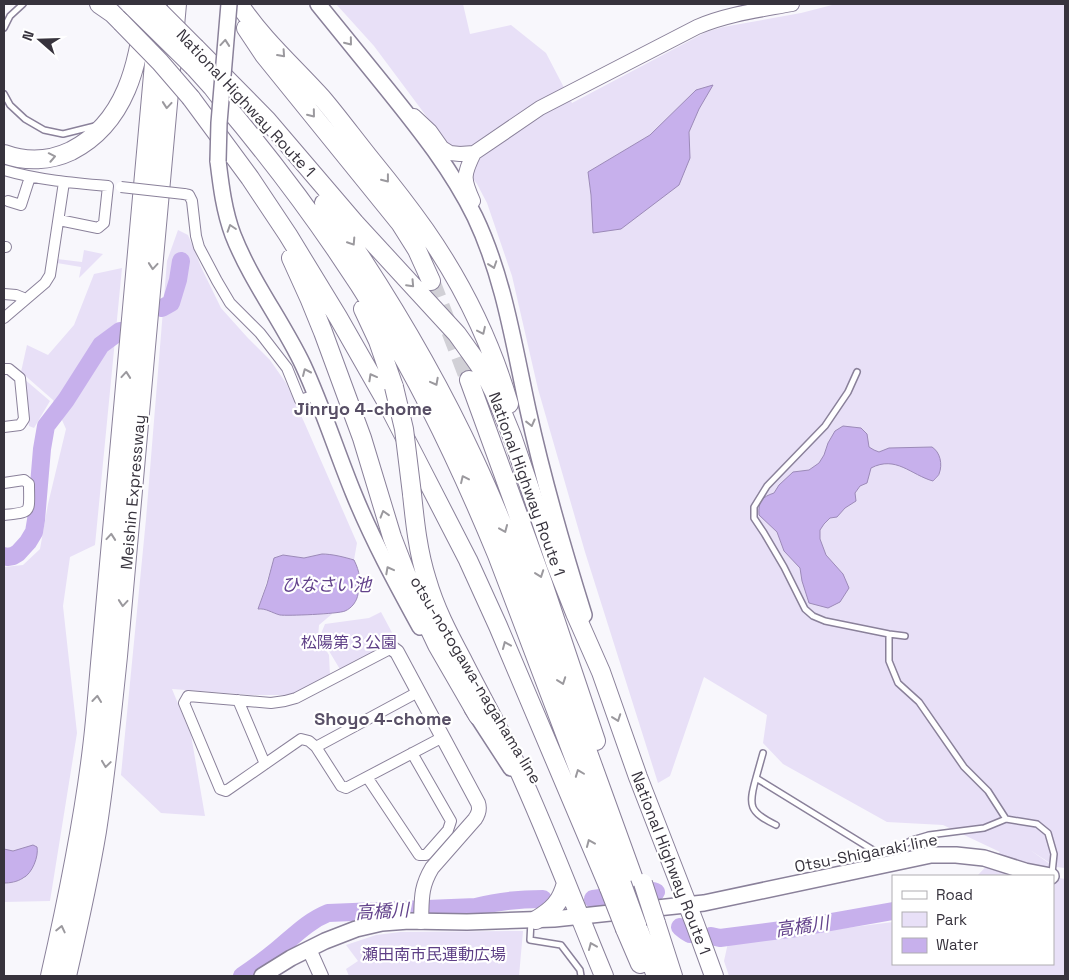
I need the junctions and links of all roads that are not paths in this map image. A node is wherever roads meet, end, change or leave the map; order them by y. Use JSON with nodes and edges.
{"nodes":[{"id":1,"x":23,"y":4,"type":"edge"},
{"id":2,"x":100,"y":4,"type":"edge"},
{"id":3,"x":130,"y":4,"type":"edge"},
{"id":4,"x":146,"y":4,"type":"edge"},
{"id":5,"x":152,"y":4,"type":"edge"},
{"id":6,"x":159,"y":4,"type":"edge"},
{"id":7,"x":177,"y":4,"type":"edge"},
{"id":8,"x":229,"y":4,"type":"edge"},
{"id":9,"x":233,"y":4,"type":"edge"},
{"id":10,"x":239,"y":4,"type":"edge"},
{"id":11,"x":318,"y":4,"type":"edge"},
{"id":12,"x":792,"y":4,"type":"edge"},
{"id":13,"x":4,"y":28,"type":"edge"},
{"id":14,"x":214,"y":67,"type":"junction"},
{"id":15,"x":4,"y":94,"type":"edge"},
{"id":16,"x":224,"y":103,"type":"junction"},
{"id":17,"x":402,"y":107,"type":"junction"},
{"id":18,"x":108,"y":123,"type":"junction"},
{"id":19,"x":474,"y":153,"type":"junction"},
{"id":20,"x":4,"y":154,"type":"edge"},
{"id":21,"x":225,"y":157,"type":"junction"},
{"id":22,"x":4,"y":170,"type":"edge"},
{"id":23,"x":30,"y":177,"type":"junction"},
{"id":24,"x":64,"y":182,"type":"junction"},
{"id":25,"x":108,"y":186,"type":"junction"},
{"id":26,"x":8,"y":202,"type":"dead end"},
{"id":27,"x":59,"y":220,"type":"junction"},
{"id":28,"x":482,"y":235,"type":"junction"},
{"id":29,"x":431,"y":281,"type":"tunnel mouth"},
{"id":30,"x":4,"y":294,"type":"edge"},
{"id":31,"x":26,"y":299,"type":"junction"},
{"id":32,"x":4,"y":318,"type":"edge"},
{"id":33,"x":4,"y":369,"type":"edge"},
{"id":34,"x":857,"y":372,"type":"dead end"},
{"id":35,"x":469,"y":380,"type":"tunnel mouth"},
{"id":36,"x":316,"y":395,"type":"junction"},
{"id":37,"x":4,"y":427,"type":"edge"},
{"id":38,"x":4,"y":483,"type":"edge"},
{"id":39,"x":4,"y":515,"type":"edge"},
{"id":40,"x":543,"y":529,"type":"junction"},
{"id":41,"x":889,"y":634,"type":"junction"},
{"id":42,"x":905,"y":636,"type":"dead end"},
{"id":43,"x":393,"y":650,"type":"joint"},
{"id":44,"x":601,"y":672,"type":"junction"},
{"id":45,"x":418,"y":692,"type":"junction"},
{"id":46,"x":238,"y":700,"type":"junction"},
{"id":47,"x":478,"y":716,"type":"junction"},
{"id":48,"x":443,"y":737,"type":"junction"},
{"id":49,"x":316,"y":747,"type":"junction"},
{"id":50,"x":412,"y":753,"type":"junction"},
{"id":51,"x":762,"y":753,"type":"dead end"},
{"id":52,"x":265,"y":764,"type":"junction"},
{"id":53,"x":368,"y":777,"type":"junction"},
{"id":54,"x":756,"y":778,"type":"junction"},
{"id":55,"x":1006,"y":818,"type":"junction"},
{"id":56,"x":776,"y":825,"type":"dead end"},
{"id":57,"x":929,"y":835,"type":"junction"},
{"id":58,"x":548,"y":838,"type":"junction"},
{"id":59,"x":931,"y":855,"type":"junction"},
{"id":60,"x":1047,"y":875,"type":"edge"},
{"id":61,"x":1052,"y":875,"type":"edge"},
{"id":62,"x":566,"y":883,"type":"junction"},
{"id":63,"x":628,"y":885,"type":"junction"},
{"id":64,"x":687,"y":905,"type":"junction"},
{"id":65,"x":421,"y":914,"type":"junction"},
{"id":66,"x":579,"y":916,"type":"junction"},
{"id":67,"x":534,"y":920,"type":"junction"},
{"id":68,"x":642,"y":925,"type":"junction"},
{"id":69,"x":309,"y":949,"type":"junction"},
{"id":70,"x":50,"y":976,"type":"edge"},
{"id":71,"x":67,"y":976,"type":"edge"},
{"id":72,"x":262,"y":976,"type":"edge"},
{"id":73,"x":321,"y":976,"type":"edge"},
{"id":74,"x":581,"y":976,"type":"edge"},
{"id":75,"x":604,"y":976,"type":"edge"},
{"id":76,"x":645,"y":976,"type":"edge"},
{"id":77,"x":656,"y":976,"type":"edge"},
{"id":78,"x":672,"y":976,"type":"edge"},
{"id":79,"x":714,"y":976,"type":"edge"}],
"edges":[{"from":1,"to":13,"type":"lane"},
{"from":2,"to":21,"type":"highway","bridge":true},
{"from":3,"to":16,"type":"highway","name":"National Highway Route 1","bridge":true},
{"from":4,"to":18,"type":"highway"},
{"from":5,"to":14,"type":"highway","name":"National Highway Route 1","bridge":true},
{"from":70,"to":6,"type":"highway","name":"Meishin Expressway","one_way":true},
{"from":7,"to":71,"type":"highway","name":"Meishin Expressway","one_way":true},
{"from":21,"to":8,"type":"main road","name":"otsu-notogawa-nagahama line","one_way":true,"bridge":true},
{"from":9,"to":29,"type":"highway","one_way":true},
{"from":10,"to":40,"type":"highway","one_way":true},
{"from":11,"to":17,"type":"main road","one_way":true},
{"from":12,"to":19,"type":"street"},
{"from":14,"to":40,"type":"highway","name":"National Highway Route 1","one_way":true},
{"from":14,"to":63,"type":"highway","one_way":true},
{"from":15,"to":18,"type":"lane"},
{"from":16,"to":58,"type":"highway","name":"National Highway Route 1","bridge":true},
{"from":63,"to":16,"type":"highway","one_way":true},
{"from":17,"to":19,"type":"street"},
{"from":17,"to":28,"type":"main road"},
{"from":20,"to":18,"type":"highway","one_way":true},
{"from":19,"to":28,"type":"street"},
{"from":36,"to":21,"type":"main road","name":"otsu-notogawa-nagahama line","one_way":true},
{"from":47,"to":21,"type":"highway","one_way":true},
{"from":63,"to":21,"type":"highway","one_way":true},
{"from":22,"to":23,"type":"street"},
{"from":23,"to":24,"type":"street"},
{"from":23,"to":26,"type":"street"},
{"from":24,"to":25,"type":"street"},
{"from":24,"to":27,"type":"street"},
{"from":25,"to":27,"type":"street"},
{"from":25,"to":36,"type":"street","bridge":true},
{"from":27,"to":31,"type":"street"},
{"from":28,"to":44,"type":"main road","one_way":true},
{"from":30,"to":31,"type":"street"},
{"from":31,"to":32,"type":"street"},
{"from":33,"to":37,"type":"street"},
{"from":34,"to":41,"type":"lane"},
{"from":35,"to":63,"type":"highway","one_way":true},
{"from":47,"to":36,"type":"main road","name":"otsu-notogawa-nagahama line","one_way":true},
{"from":38,"to":39,"type":"street"},
{"from":40,"to":44,"type":"highway","name":"National Highway Route 1"},
{"from":41,"to":42,"type":"lane"},
{"from":41,"to":55,"type":"lane"},
{"from":43,"to":45,"type":"street"},
{"from":43,"to":46,"type":"street"},
{"from":44,"to":64,"type":"highway","name":"National Highway Route 1","one_way":true},
{"from":45,"to":48,"type":"street"},
{"from":45,"to":49,"type":"street"},
{"from":46,"to":52,"type":"street"},
{"from":46,"to":52,"type":"street"},
{"from":47,"to":58,"type":"main road","name":"otsu-notogawa-nagahama line"},
{"from":48,"to":50,"type":"street"},
{"from":48,"to":65,"type":"street"},
{"from":49,"to":52,"type":"street"},
{"from":49,"to":53,"type":"street"},
{"from":50,"to":53,"type":"street"},
{"from":50,"to":53,"type":"street"},
{"from":51,"to":54,"type":"lane"},
{"from":54,"to":56,"type":"lane"},
{"from":54,"to":57,"type":"lane"},
{"from":55,"to":57,"type":"lane"},
{"from":55,"to":61,"type":"lane"},
{"from":57,"to":59,"type":"lane"},
{"from":58,"to":62,"type":"highway","name":"National Highway Route 1"},
{"from":59,"to":60,"type":"main road","name":"Otsu-Shigaraki line"},
{"from":59,"to":64,"type":"main road","name":"Otsu-Shigaraki line"},
{"from":62,"to":66,"type":"highway","name":"National Highway Route 1"},
{"from":62,"to":67,"type":"highway"},
{"from":63,"to":68,"type":"highway","bridge":true},
{"from":63,"to":68,"type":"highway"},
{"from":64,"to":66,"type":"main road"},
{"from":64,"to":79,"type":"highway","name":"National Highway Route 1"},
{"from":65,"to":67,"type":"main road"},
{"from":65,"to":69,"type":"main road"},
{"from":66,"to":67,"type":"main road"},
{"from":75,"to":66,"type":"highway","name":"National Highway Route 1","one_way":true},
{"from":67,"to":74,"type":"lane"},
{"from":68,"to":76,"type":"highway"},
{"from":68,"to":77,"type":"highway"},
{"from":68,"to":78,"type":"highway"},
{"from":69,"to":72,"type":"main road"},
{"from":69,"to":73,"type":"street"}]}
